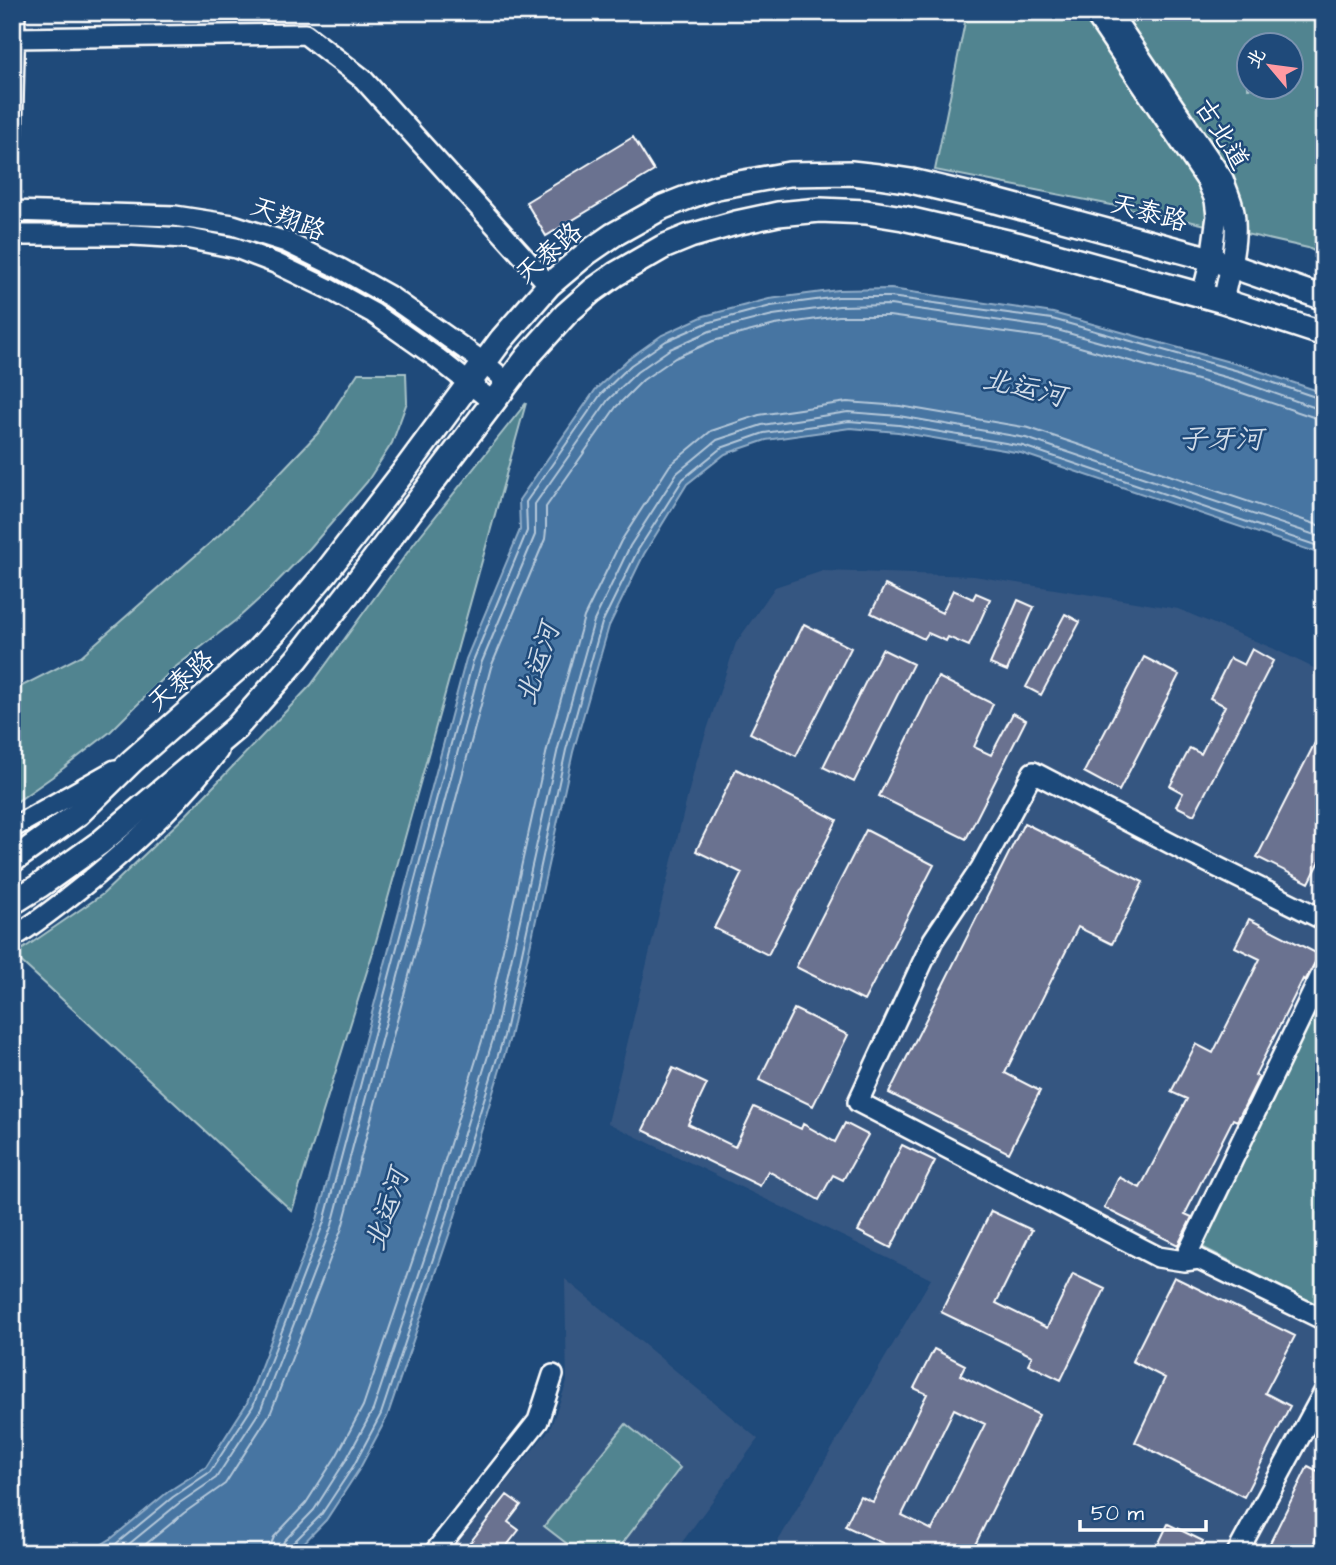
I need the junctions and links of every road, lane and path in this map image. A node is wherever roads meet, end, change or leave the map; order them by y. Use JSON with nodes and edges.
{"nodes":[{"id":1,"x":15,"y":12,"type":"edge"},
{"id":2,"x":1093,"y":12,"type":"edge"},
{"id":3,"x":1110,"y":12,"type":"edge"},
{"id":4,"x":15,"y":38,"type":"junction"},
{"id":5,"x":12,"y":138,"type":"edge"},
{"id":6,"x":12,"y":211,"type":"edge"},
{"id":7,"x":12,"y":235,"type":"edge"},
{"id":8,"x":1221,"y":262,"type":"junction"},
{"id":9,"x":549,"y":285,"type":"junction"},
{"id":10,"x":1212,"y":298,"type":"junction"},
{"id":11,"x":1324,"y":298,"type":"edge"},
{"id":12,"x":1324,"y":334,"type":"edge"},
{"id":13,"x":483,"y":362,"type":"junction"},
{"id":14,"x":469,"y":382,"type":"junction"},
{"id":15,"x":508,"y":383,"type":"junction"},
{"id":16,"x":493,"y":402,"type":"junction"},
{"id":17,"x":236,"y":728,"type":"junction"},
{"id":18,"x":131,"y":761,"type":"junction"},
{"id":19,"x":12,"y":828,"type":"edge"},
{"id":20,"x":16,"y":858,"type":"edge"},
{"id":21,"x":12,"y":903,"type":"edge"},
{"id":22,"x":1324,"y":920,"type":"edge"},
{"id":23,"x":12,"y":938,"type":"edge"},
{"id":24,"x":1324,"y":969,"type":"edge"},
{"id":25,"x":1184,"y":1261,"type":"junction"},
{"id":26,"x":1324,"y":1320,"type":"edge"},
{"id":27,"x":553,"y":1375,"type":"dead end"},
{"id":28,"x":1324,"y":1392,"type":"edge"},
{"id":29,"x":434,"y":1553,"type":"edge"},
{"id":30,"x":1237,"y":1553,"type":"edge"}],
"edges":[{"from":1,"to":4,"type":"street"},
{"from":2,"to":8,"type":"street","name":"古北道"},
{"from":3,"to":8,"type":"street","name":"古北道"},
{"from":4,"to":5,"type":"street"},
{"from":4,"to":9,"type":"street"},
{"from":6,"to":13,"type":"street","name":"天翔路"},
{"from":7,"to":14,"type":"street","name":"天翔路"},
{"from":8,"to":9,"type":"main road","name":"天泰路"},
{"from":8,"to":10,"type":"street","name":"古北道"},
{"from":8,"to":11,"type":"main road","name":"天泰路"},
{"from":9,"to":13,"type":"main road","name":"天泰路"},
{"from":10,"to":12,"type":"main road"},
{"from":10,"to":15,"type":"main road"},
{"from":13,"to":14,"type":"main road","name":"天泰路"},
{"from":13,"to":15,"type":"street","name":"天翔路"},
{"from":14,"to":16,"type":"street","name":"天翔路"},
{"from":14,"to":18,"type":"main road","name":"天泰路"},
{"from":15,"to":16,"type":"main road"},
{"from":16,"to":17,"type":"main road"},
{"from":17,"to":21,"type":"main road"},
{"from":17,"to":23,"type":"street"},
{"from":18,"to":19,"type":"street"},
{"from":18,"to":20,"type":"main road","name":"天泰路"},
{"from":22,"to":25,"type":"street"},
{"from":24,"to":25,"type":"street"},
{"from":25,"to":26,"type":"street"},
{"from":27,"to":29,"type":"street"},
{"from":28,"to":30,"type":"street"}]}
